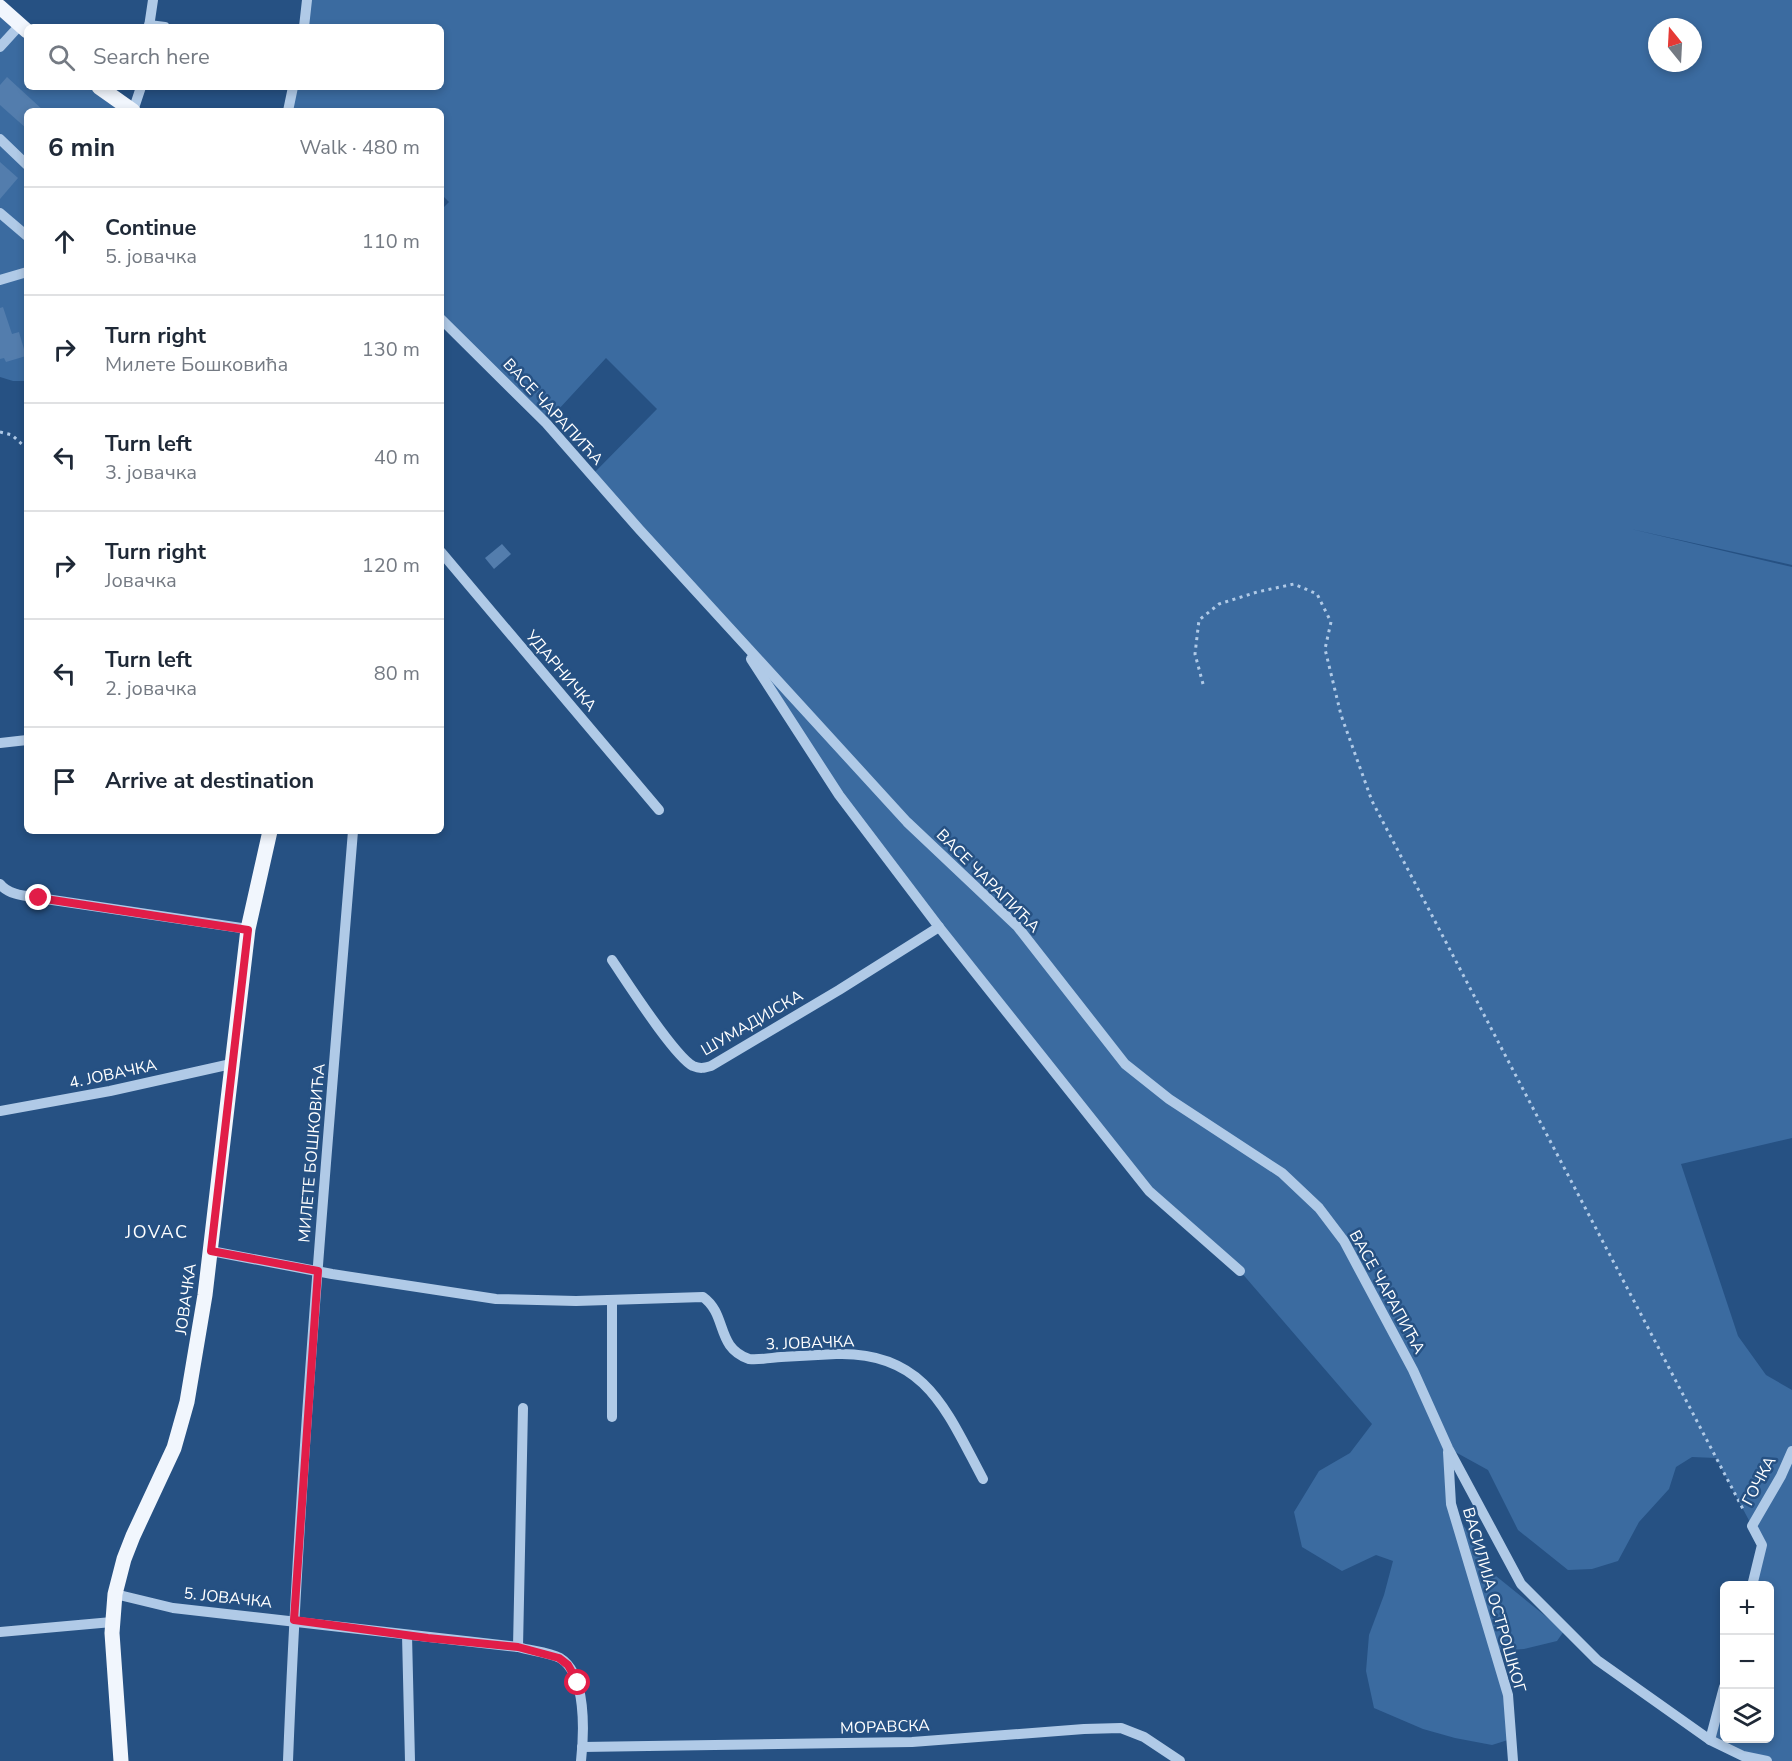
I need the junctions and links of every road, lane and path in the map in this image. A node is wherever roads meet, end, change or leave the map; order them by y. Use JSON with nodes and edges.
{"nodes":[{"id":1,"x":153,"y":0,"type":"edge"},
{"id":2,"x":308,"y":0,"type":"edge"},
{"id":3,"x":0,"y":7,"type":"edge"},
{"id":4,"x":149,"y":24,"type":"edge"},
{"id":5,"x":304,"y":24,"type":"edge"},
{"id":6,"x":23,"y":28,"type":"edge"},
{"id":7,"x":0,"y":47,"type":"edge"},
{"id":8,"x":103,"y":90,"type":"edge"},
{"id":9,"x":140,"y":90,"type":"edge"},
{"id":10,"x":292,"y":90,"type":"edge"},
{"id":11,"x":129,"y":108,"type":"edge"},
{"id":12,"x":134,"y":108,"type":"edge"},
{"id":13,"x":289,"y":108,"type":"edge"},
{"id":14,"x":0,"y":139,"type":"edge"},
{"id":15,"x":24,"y":162,"type":"edge"},
{"id":16,"x":0,"y":213,"type":"edge"},
{"id":17,"x":24,"y":230,"type":"edge"},
{"id":18,"x":24,"y":273,"type":"edge"},
{"id":19,"x":0,"y":280,"type":"edge"},
{"id":20,"x":444,"y":322,"type":"edge"},
{"id":21,"x":0,"y":432,"type":"edge"},
{"id":22,"x":24,"y":446,"type":"edge"},
{"id":23,"x":444,"y":556,"type":"edge"},
{"id":24,"x":735,"y":633,"type":"junction"},
{"id":25,"x":1203,"y":684,"type":"dead end"},
{"id":26,"x":24,"y":740,"type":"edge"},
{"id":27,"x":0,"y":743,"type":"edge"},
{"id":28,"x":659,"y":810,"type":"dead end"},
{"id":29,"x":269,"y":834,"type":"edge"},
{"id":30,"x":353,"y":834,"type":"edge"},
{"id":31,"x":0,"y":884,"type":"edge"},
{"id":32,"x":939,"y":927,"type":"junction"},
{"id":33,"x":248,"y":930,"type":"junction"},
{"id":34,"x":612,"y":960,"type":"dead end"},
{"id":35,"x":231,"y":1064,"type":"junction"},
{"id":36,"x":0,"y":1111,"type":"edge"},
{"id":37,"x":211,"y":1251,"type":"junction"},
{"id":38,"x":318,"y":1271,"type":"junction"},
{"id":39,"x":1240,"y":1271,"type":"dead end"},
{"id":40,"x":612,"y":1300,"type":"junction"},
{"id":41,"x":523,"y":1408,"type":"dead end"},
{"id":42,"x":612,"y":1417,"type":"dead end"},
{"id":43,"x":1448,"y":1448,"type":"junction"},
{"id":44,"x":1792,"y":1451,"type":"edge"},
{"id":45,"x":983,"y":1479,"type":"dead end"},
{"id":46,"x":1752,"y":1526,"type":"junction"},
{"id":47,"x":1753,"y":1581,"type":"edge"},
{"id":48,"x":115,"y":1594,"type":"junction"},
{"id":49,"x":294,"y":1620,"type":"junction"},
{"id":50,"x":112,"y":1622,"type":"junction"},
{"id":51,"x":0,"y":1632,"type":"edge"},
{"id":52,"x":407,"y":1635,"type":"junction"},
{"id":53,"x":518,"y":1647,"type":"junction"},
{"id":54,"x":1724,"y":1689,"type":"edge"},
{"id":55,"x":1710,"y":1740,"type":"junction"},
{"id":56,"x":582,"y":1748,"type":"junction"},
{"id":57,"x":1743,"y":1758,"type":"edge"},
{"id":58,"x":121,"y":1761,"type":"edge"},
{"id":59,"x":288,"y":1761,"type":"edge"},
{"id":60,"x":410,"y":1761,"type":"edge"},
{"id":61,"x":581,"y":1761,"type":"edge"},
{"id":62,"x":1180,"y":1761,"type":"edge"},
{"id":63,"x":1513,"y":1761,"type":"edge"},
{"id":64,"x":1767,"y":1761,"type":"edge"}],
"edges":[{"from":1,"to":4,"type":"street"},
{"from":2,"to":5,"type":"street"},
{"from":3,"to":6,"type":"main road"},
{"from":6,"to":7,"type":"street"},
{"from":8,"to":11,"type":"main road"},
{"from":9,"to":12,"type":"street"},
{"from":10,"to":13,"type":"street"},
{"from":14,"to":15,"type":"street"},
{"from":16,"to":17,"type":"street"},
{"from":18,"to":19,"type":"street"},
{"from":20,"to":24,"type":"street","name":"ВАСЕ ЧАРАПИЋА"},
{"from":21,"to":22,"type":"path"},
{"from":23,"to":28,"type":"street","name":"УДАРНИЧКА"},
{"from":24,"to":32,"type":"street"},
{"from":24,"to":43,"type":"street","name":"ВАСЕ ЧАРАПИЋА"},
{"from":25,"to":46,"type":"path"},
{"from":26,"to":27,"type":"street"},
{"from":29,"to":33,"type":"main road","name":"ЈОВАЧКА"},
{"from":30,"to":38,"type":"street","name":"МИЛЕТЕ БОШКОВИЋА"},
{"from":31,"to":33,"type":"street"},
{"from":32,"to":34,"type":"street","name":"ШУМАДИЈСКА"},
{"from":32,"to":39,"type":"street"},
{"from":33,"to":35,"type":"main road","name":"ЈОВАЧКА"},
{"from":35,"to":36,"type":"street","name":"4. ЈОВАЧКА"},
{"from":35,"to":37,"type":"main road","name":"ЈОВАЧКА"},
{"from":37,"to":38,"type":"street","name":"3. ЈОВАЧКА"},
{"from":37,"to":48,"type":"main road","name":"ЈОВАЧКА"},
{"from":38,"to":40,"type":"street","name":"3. ЈОВАЧКА"},
{"from":38,"to":49,"type":"street","name":"МИЛЕТЕ БОШКОВИЋА"},
{"from":40,"to":42,"type":"street"},
{"from":40,"to":45,"type":"street","name":"3. ЈОВАЧКА"},
{"from":41,"to":53,"type":"street"},
{"from":43,"to":55,"type":"street","name":"ВАСЕ ЧАРАПИЋА"},
{"from":43,"to":63,"type":"street","name":"ВАСИЛИЈА ОСТРОШКОГ"},
{"from":44,"to":46,"type":"street","name":"ГОЧКА"},
{"from":46,"to":47,"type":"street"},
{"from":48,"to":49,"type":"street","name":"5. ЈОВАЧКА"},
{"from":48,"to":50,"type":"main road","name":"ЈОВАЧКА"},
{"from":49,"to":52,"type":"street","name":"5. ЈОВАЧКА"},
{"from":49,"to":59,"type":"street","name":"МИЛЕТЕ БОШКОВИЋА"},
{"from":50,"to":51,"type":"street"},
{"from":50,"to":58,"type":"main road","name":"ЈОВАЧКА"},
{"from":52,"to":53,"type":"street","name":"5. ЈОВАЧКА"},
{"from":52,"to":60,"type":"street"},
{"from":53,"to":56,"type":"street","name":"5. ЈОВАЧКА"},
{"from":54,"to":55,"type":"street"},
{"from":55,"to":57,"type":"street","name":"ВАСЕ ЧАРАПИЋА"},
{"from":56,"to":61,"type":"street","name":"5. ЈОВАЧКА"},
{"from":56,"to":62,"type":"street","name":"МОРАВСКА"},
{"from":57,"to":64,"type":"street"}]}
